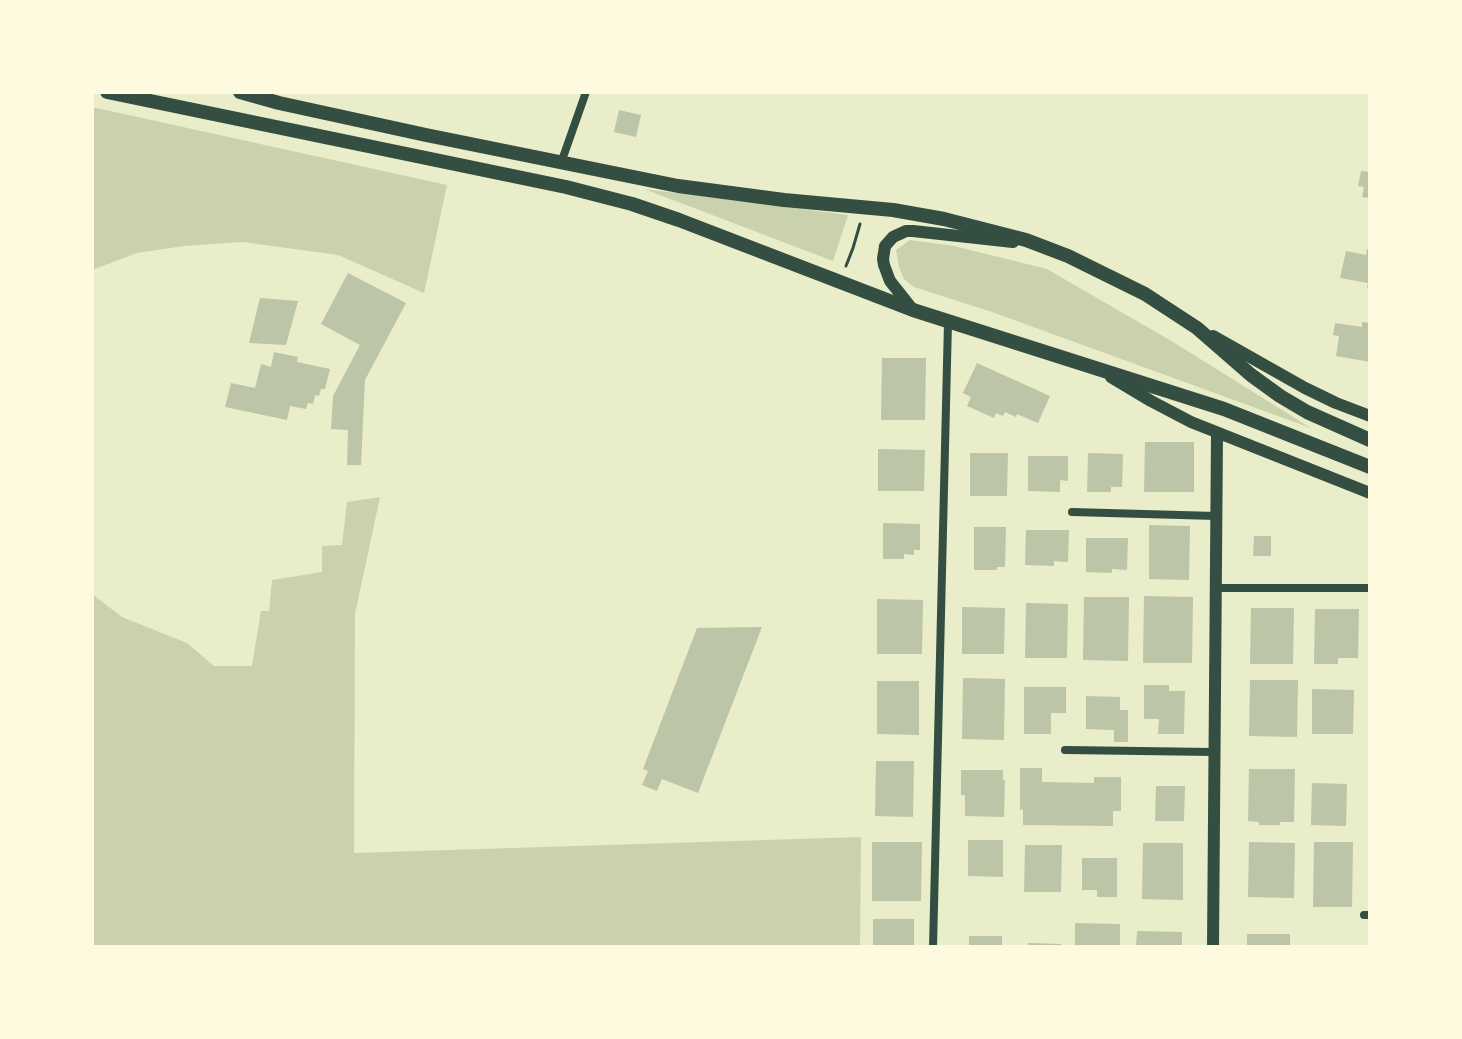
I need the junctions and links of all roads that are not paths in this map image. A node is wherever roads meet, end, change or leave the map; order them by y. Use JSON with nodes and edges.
{"nodes":[{"id":1,"x":107,"y":92,"type":"edge"},
{"id":2,"x":240,"y":92,"type":"edge"},
{"id":3,"x":586,"y":92,"type":"edge"},
{"id":4,"x":560,"y":164,"type":"junction"},
{"id":5,"x":1040,"y":245,"type":"junction"},
{"id":6,"x":913,"y":310,"type":"junction"},
{"id":7,"x":948,"y":322,"type":"junction"},
{"id":8,"x":1197,"y":328,"type":"junction"},
{"id":9,"x":1098,"y":369,"type":"junction"},
{"id":10,"x":1370,"y":416,"type":"edge"},
{"id":11,"x":1217,"y":433,"type":"junction"},
{"id":12,"x":1370,"y":440,"type":"edge"},
{"id":13,"x":1370,"y":467,"type":"edge"},
{"id":14,"x":1370,"y":493,"type":"edge"},
{"id":15,"x":1072,"y":512,"type":"dead end"},
{"id":16,"x":1216,"y":516,"type":"junction"},
{"id":17,"x":1214,"y":588,"type":"junction"},
{"id":18,"x":1370,"y":588,"type":"edge"},
{"id":19,"x":1065,"y":750,"type":"dead end"},
{"id":20,"x":1214,"y":752,"type":"junction"},
{"id":21,"x":933,"y":947,"type":"edge"},
{"id":22,"x":1213,"y":947,"type":"edge"}],
"edges":[{"from":1,"to":6,"type":"main road"},
{"from":2,"to":4,"type":"main road"},
{"from":3,"to":4,"type":"street"},
{"from":4,"to":5,"type":"main road"},
{"from":5,"to":6,"type":"street"},
{"from":5,"to":8,"type":"main road"},
{"from":6,"to":7,"type":"main road"},
{"from":7,"to":9,"type":"main road"},
{"from":7,"to":21,"type":"street"},
{"from":8,"to":10,"type":"street"},
{"from":8,"to":12,"type":"main road"},
{"from":9,"to":11,"type":"street"},
{"from":9,"to":13,"type":"main road"},
{"from":11,"to":14,"type":"street"},
{"from":11,"to":16,"type":"street"},
{"from":15,"to":16,"type":"street"},
{"from":16,"to":17,"type":"street"},
{"from":17,"to":18,"type":"street"},
{"from":17,"to":20,"type":"street"},
{"from":19,"to":20,"type":"street"},
{"from":20,"to":22,"type":"street"}]}
